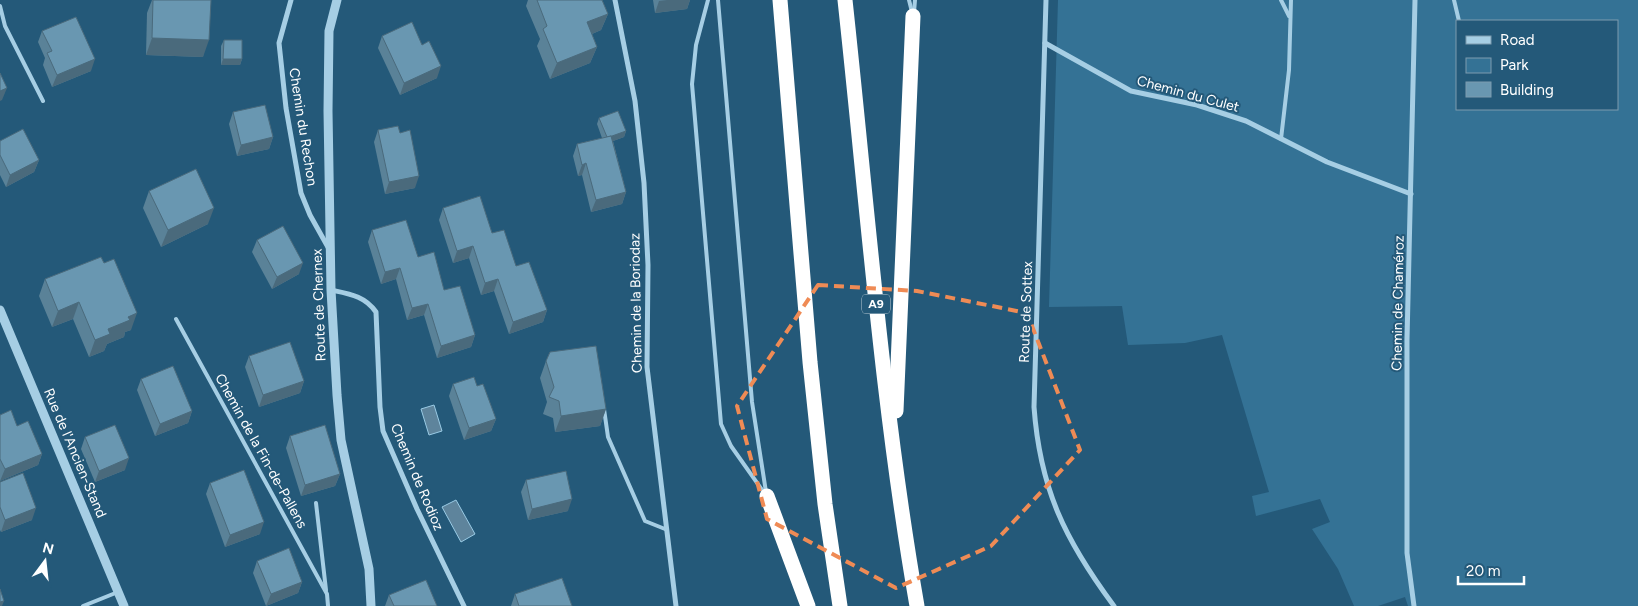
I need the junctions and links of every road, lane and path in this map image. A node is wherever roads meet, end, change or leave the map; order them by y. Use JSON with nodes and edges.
{"nodes":[{"id":1,"x":291,"y":0,"type":"edge"},
{"id":2,"x":337,"y":0,"type":"edge"},
{"id":3,"x":615,"y":0,"type":"edge"},
{"id":4,"x":708,"y":0,"type":"edge"},
{"id":5,"x":718,"y":0,"type":"edge"},
{"id":6,"x":780,"y":0,"type":"edge"},
{"id":7,"x":844,"y":0,"type":"edge"},
{"id":8,"x":909,"y":0,"type":"edge"},
{"id":9,"x":915,"y":0,"type":"edge"},
{"id":10,"x":1046,"y":0,"type":"edge"},
{"id":11,"x":1280,"y":0,"type":"edge"},
{"id":12,"x":1291,"y":0,"type":"edge"},
{"id":13,"x":1415,"y":0,"type":"edge"},
{"id":14,"x":1454,"y":0,"type":"edge"},
{"id":15,"x":0,"y":6,"type":"edge"},
{"id":16,"x":913,"y":16,"type":"junction"},
{"id":17,"x":1290,"y":17,"type":"junction"},
{"id":18,"x":1459,"y":20,"type":"edge"},
{"id":19,"x":1045,"y":43,"type":"junction"},
{"id":20,"x":42,"y":100,"type":"dead end"},
{"id":21,"x":1282,"y":139,"type":"junction"},
{"id":22,"x":1411,"y":194,"type":"junction"},
{"id":23,"x":330,"y":252,"type":"junction"},
{"id":24,"x":331,"y":290,"type":"junction"},
{"id":25,"x":0,"y":310,"type":"edge"},
{"id":26,"x":176,"y":319,"type":"dead end"},
{"id":27,"x":603,"y":399,"type":"edge"},
{"id":28,"x":894,"y":453,"type":"junction"},
{"id":29,"x":767,"y":496,"type":"junction"},
{"id":30,"x":316,"y":503,"type":"dead end"},
{"id":31,"x":665,"y":529,"type":"junction"},
{"id":32,"x":118,"y":592,"type":"junction"},
{"id":33,"x":327,"y":594,"type":"junction"},
{"id":34,"x":83,"y":606,"type":"edge"},
{"id":35,"x":124,"y":606,"type":"edge"},
{"id":36,"x":328,"y":606,"type":"edge"},
{"id":37,"x":371,"y":606,"type":"edge"},
{"id":38,"x":464,"y":606,"type":"edge"},
{"id":39,"x":676,"y":606,"type":"edge"},
{"id":40,"x":808,"y":606,"type":"edge"},
{"id":41,"x":840,"y":606,"type":"edge"},
{"id":42,"x":917,"y":606,"type":"edge"},
{"id":43,"x":1114,"y":606,"type":"edge"},
{"id":44,"x":1414,"y":606,"type":"edge"}],
"edges":[{"from":1,"to":23,"type":"street","name":"Chemin du Rechon"},
{"from":2,"to":23,"type":"street","name":"Route de Chernex"},
{"from":3,"to":31,"type":"street","name":"Chemin de la Boriodaz"},
{"from":4,"to":29,"type":"lane"},
{"from":5,"to":29,"type":"lane"},
{"from":6,"to":41,"type":"highway"},
{"from":7,"to":28,"type":"highway","number":"A9"},
{"from":8,"to":16,"type":"lane"},
{"from":9,"to":16,"type":"lane"},
{"from":10,"to":19,"type":"street","name":"Route de Sottex"},
{"from":11,"to":17,"type":"lane"},
{"from":12,"to":17,"type":"lane"},
{"from":13,"to":22,"type":"street","name":"Chemin de Chaméroz"},
{"from":14,"to":18,"type":"lane"},
{"from":15,"to":20,"type":"lane"},
{"from":16,"to":28,"type":"highway"},
{"from":17,"to":21,"type":"lane"},
{"from":19,"to":21,"type":"street","name":"Chemin du Culet"},
{"from":19,"to":43,"type":"street","name":"Route de Sottex"},
{"from":21,"to":22,"type":"street","name":"Chemin du Culet"},
{"from":22,"to":44,"type":"street","name":"Chemin de Chaméroz"},
{"from":23,"to":24,"type":"street","name":"Route de Chernex"},
{"from":24,"to":37,"type":"street","name":"Route de Chernex"},
{"from":24,"to":38,"type":"street","name":"Chemin de Rodioz"},
{"from":25,"to":32,"type":"street","name":"Rue de l'Ancien-Stand"},
{"from":26,"to":33,"type":"lane","name":"Chemin de la Fin-de-Pallens"},
{"from":27,"to":31,"type":"lane"},
{"from":28,"to":42,"type":"highway","number":"A9"},
{"from":29,"to":40,"type":"highway"},
{"from":30,"to":33,"type":"lane","name":"Chemin de la Fin-de-Pallens"},
{"from":31,"to":39,"type":"street","name":"Chemin de la Boriodaz"},
{"from":32,"to":34,"type":"lane"},
{"from":32,"to":35,"type":"street","name":"Rue de l'Ancien-Stand"},
{"from":33,"to":36,"type":"lane","name":"Chemin de la Fin-de-Pallens"}]}
